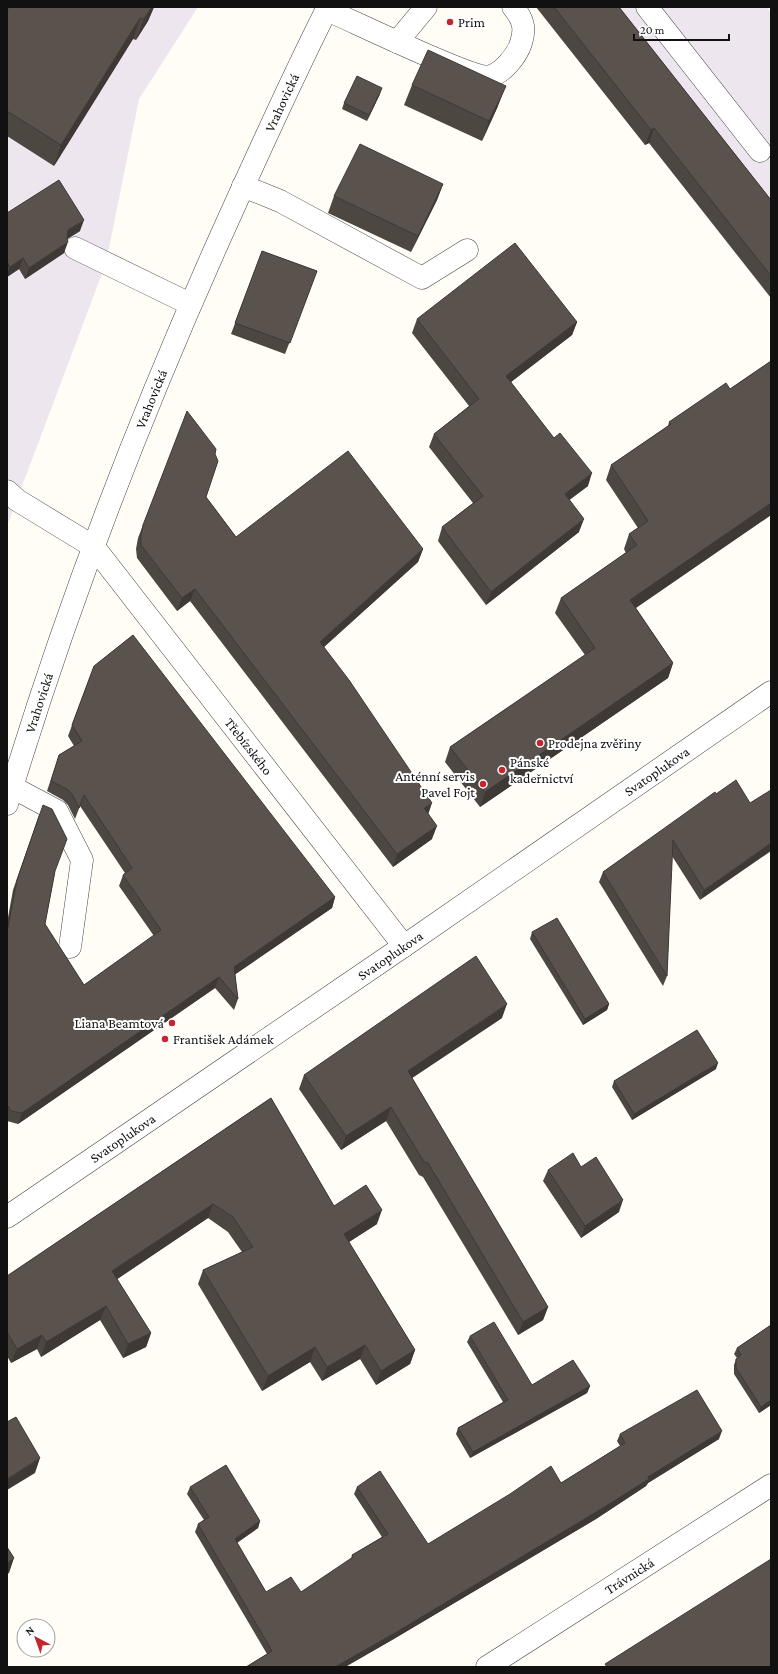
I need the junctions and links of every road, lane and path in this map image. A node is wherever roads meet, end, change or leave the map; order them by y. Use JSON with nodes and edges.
{"nodes":[{"id":1,"x":426,"y":7,"type":"edge"},
{"id":2,"x":513,"y":7,"type":"edge"},
{"id":3,"x":647,"y":7,"type":"edge"},
{"id":4,"x":328,"y":8,"type":"edge"},
{"id":5,"x":397,"y":42,"type":"junction"},
{"id":6,"x":760,"y":151,"type":"dead end"},
{"id":7,"x":243,"y":186,"type":"junction"},
{"id":8,"x":75,"y":248,"type":"dead end"},
{"id":9,"x":466,"y":250,"type":"dead end"},
{"id":10,"x":190,"y":304,"type":"junction"},
{"id":11,"x":7,"y":491,"type":"edge"},
{"id":12,"x":94,"y":547,"type":"junction"},
{"id":13,"x":771,"y":692,"type":"edge"},
{"id":14,"x":10,"y":796,"type":"edge"},
{"id":15,"x":404,"y":946,"type":"junction"},
{"id":16,"x":70,"y":947,"type":"dead end"},
{"id":17,"x":7,"y":1217,"type":"edge"},
{"id":18,"x":771,"y":1485,"type":"edge"},
{"id":19,"x":487,"y":1667,"type":"edge"}],
"edges":[{"from":1,"to":5,"type":"street"},
{"from":2,"to":5,"type":"street"},
{"from":3,"to":6,"type":"street"},
{"from":4,"to":5,"type":"street"},
{"from":4,"to":7,"type":"street","name":"Vrahovická"},
{"from":7,"to":9,"type":"street"},
{"from":7,"to":10,"type":"street","name":"Vrahovická"},
{"from":8,"to":10,"type":"street"},
{"from":10,"to":12,"type":"street","name":"Vrahovická"},
{"from":11,"to":12,"type":"street"},
{"from":12,"to":14,"type":"street","name":"Vrahovická"},
{"from":12,"to":15,"type":"street","name":"Třebízského"},
{"from":13,"to":15,"type":"street","name":"Svatoplukova"},
{"from":14,"to":16,"type":"street"},
{"from":15,"to":17,"type":"street","name":"Svatoplukova"},
{"from":18,"to":19,"type":"street","name":"Trávnická"}]}
